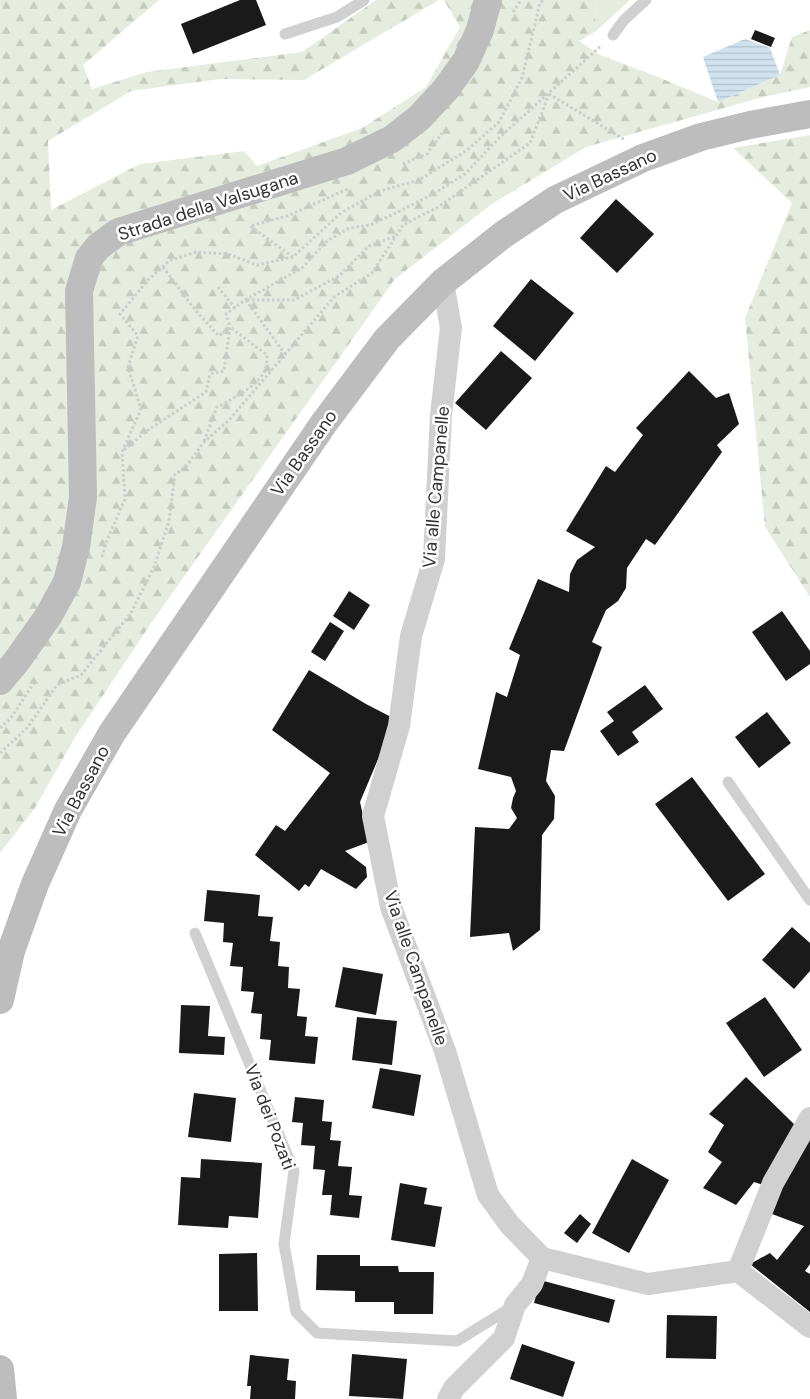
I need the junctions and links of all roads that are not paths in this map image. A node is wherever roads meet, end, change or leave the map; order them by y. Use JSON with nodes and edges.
{"nodes":[{"id":1,"x":364,"y":0,"type":"edge"},
{"id":2,"x":488,"y":0,"type":"edge"},
{"id":3,"x":646,"y":0,"type":"edge"},
{"id":4,"x":285,"y":34,"type":"dead end"},
{"id":5,"x":613,"y":34,"type":"road end"},
{"id":6,"x":810,"y":114,"type":"edge"},
{"id":7,"x":439,"y":277,"type":"junction"},
{"id":8,"x":0,"y":681,"type":"edge"},
{"id":9,"x":728,"y":782,"type":"dead end"},
{"id":10,"x":810,"y":900,"type":"edge"},
{"id":11,"x":194,"y":933,"type":"dead end"},
{"id":12,"x":0,"y":1000,"type":"edge"},
{"id":13,"x":810,"y":1118,"type":"edge"},
{"id":14,"x":542,"y":1258,"type":"junction"},
{"id":15,"x":738,"y":1271,"type":"junction"},
{"id":16,"x":515,"y":1305,"type":"junction"},
{"id":17,"x":810,"y":1327,"type":"edge"},
{"id":18,"x":0,"y":1368,"type":"edge"},
{"id":19,"x":3,"y":1399,"type":"edge"},
{"id":20,"x":448,"y":1399,"type":"edge"}],
"edges":[{"from":1,"to":4,"type":"lane"},
{"from":2,"to":8,"type":"main road","name":"Strada della Valsugana"},
{"from":3,"to":5,"type":"lane"},
{"from":6,"to":7,"type":"main road","name":"Via Bassano"},
{"from":7,"to":12,"type":"main road","name":"Via Bassano"},
{"from":7,"to":14,"type":"street","name":"Via alle Campanelle"},
{"from":9,"to":10,"type":"lane"},
{"from":11,"to":16,"type":"lane","name":"Via dei Pozati"},
{"from":13,"to":15,"type":"street"},
{"from":14,"to":15,"type":"street"},
{"from":14,"to":16,"type":"street","name":"Via dei Pozati"},
{"from":15,"to":17,"type":"street"},
{"from":16,"to":20,"type":"street","name":"Via dei Pozati"},
{"from":18,"to":19,"type":"main road"}]}
